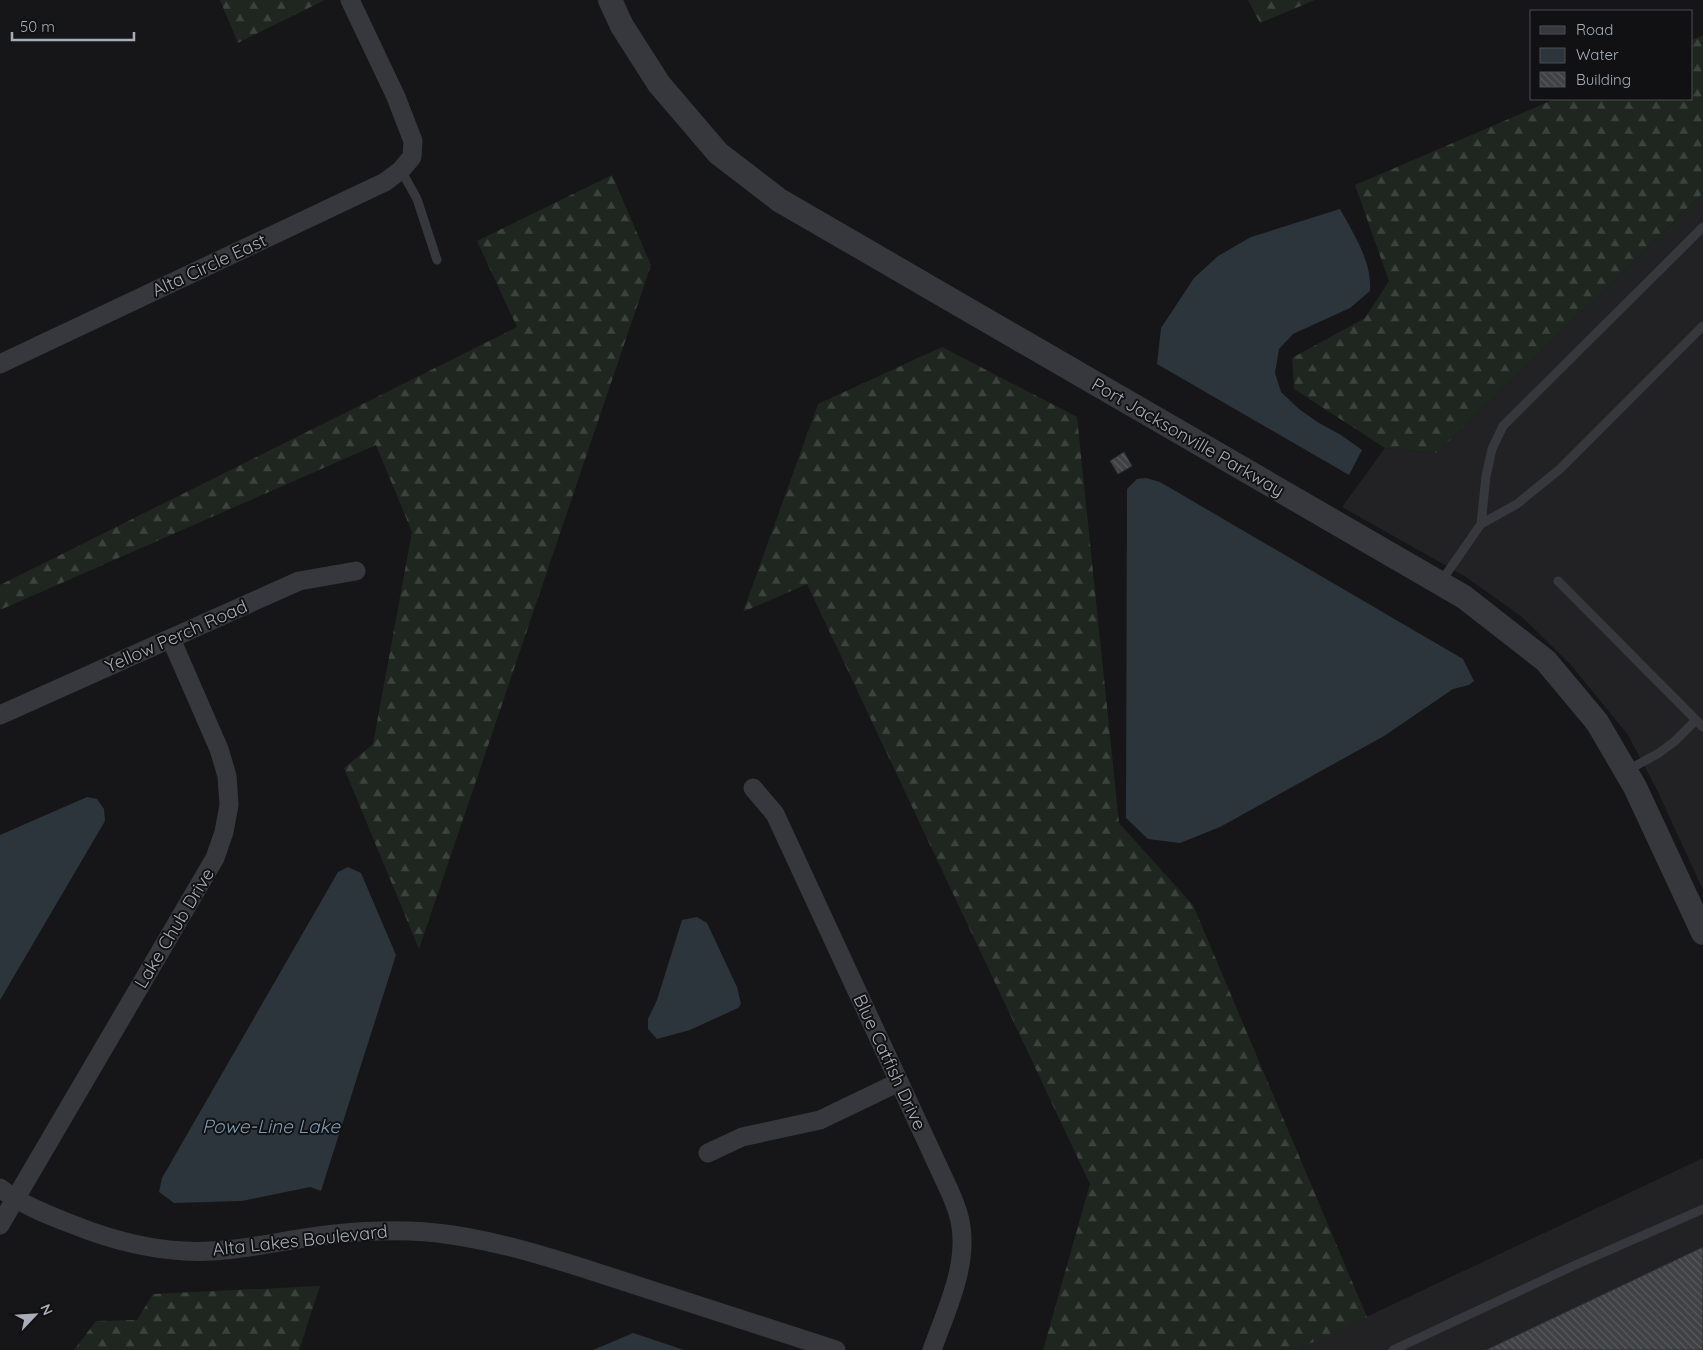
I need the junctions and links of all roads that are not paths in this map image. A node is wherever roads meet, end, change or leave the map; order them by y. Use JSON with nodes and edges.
{"nodes":[{"id":1,"x":350,"y":0,"type":"edge"},
{"id":2,"x":610,"y":0,"type":"edge"},
{"id":3,"x":407,"y":164,"type":"junction"},
{"id":4,"x":1703,"y":227,"type":"edge"},
{"id":5,"x":437,"y":260,"type":"dead end"},
{"id":6,"x":1703,"y":326,"type":"edge"},
{"id":7,"x":0,"y":364,"type":"edge"},
{"id":8,"x":1481,"y":524,"type":"junction"},
{"id":9,"x":356,"y":571,"type":"dead end"},
{"id":10,"x":1558,"y":582,"type":"dead end"},
{"id":11,"x":1440,"y":583,"type":"junction"},
{"id":12,"x":171,"y":639,"type":"junction"},
{"id":13,"x":0,"y":715,"type":"edge"},
{"id":14,"x":1700,"y":723,"type":"edge"},
{"id":15,"x":1626,"y":771,"type":"junction"},
{"id":16,"x":753,"y":788,"type":"dead end"},
{"id":17,"x":1698,"y":907,"type":"edge"},
{"id":18,"x":1703,"y":933,"type":"edge"},
{"id":19,"x":900,"y":1082,"type":"junction"},
{"id":20,"x":708,"y":1153,"type":"dead end"},
{"id":21,"x":7,"y":1194,"type":"edge"},
{"id":22,"x":1703,"y":1208,"type":"edge"},
{"id":23,"x":0,"y":1225,"type":"edge"},
{"id":24,"x":836,"y":1350,"type":"edge"},
{"id":25,"x":932,"y":1350,"type":"edge"},
{"id":26,"x":1393,"y":1350,"type":"edge"}],
"edges":[{"from":1,"to":3,"type":"street"},
{"from":2,"to":11,"type":"street","name":"Port Jacksonville Parkway"},
{"from":3,"to":5,"type":"lane"},
{"from":3,"to":7,"type":"street","name":"Alta Circle East"},
{"from":4,"to":8,"type":"lane"},
{"from":6,"to":8,"type":"lane"},
{"from":8,"to":11,"type":"lane"},
{"from":9,"to":12,"type":"street","name":"Yellow Perch Road"},
{"from":10,"to":14,"type":"lane"},
{"from":11,"to":15,"type":"street","name":"Port Jacksonville Parkway"},
{"from":12,"to":13,"type":"street","name":"Yellow Perch Road"},
{"from":12,"to":21,"type":"street","name":"Lake Chub Drive"},
{"from":14,"to":15,"type":"lane"},
{"from":15,"to":17,"type":"street","name":"Port Jacksonville Parkway"},
{"from":16,"to":19,"type":"street","name":"Blue Catfish Drive"},
{"from":17,"to":18,"type":"street","name":"Port Jacksonville Parkway"},
{"from":19,"to":20,"type":"street"},
{"from":19,"to":25,"type":"street","name":"Blue Catfish Drive"},
{"from":21,"to":23,"type":"street","name":"Lake Chub Drive"},
{"from":21,"to":24,"type":"street","name":"Alta Lakes Boulevard"},
{"from":22,"to":26,"type":"lane"}]}
